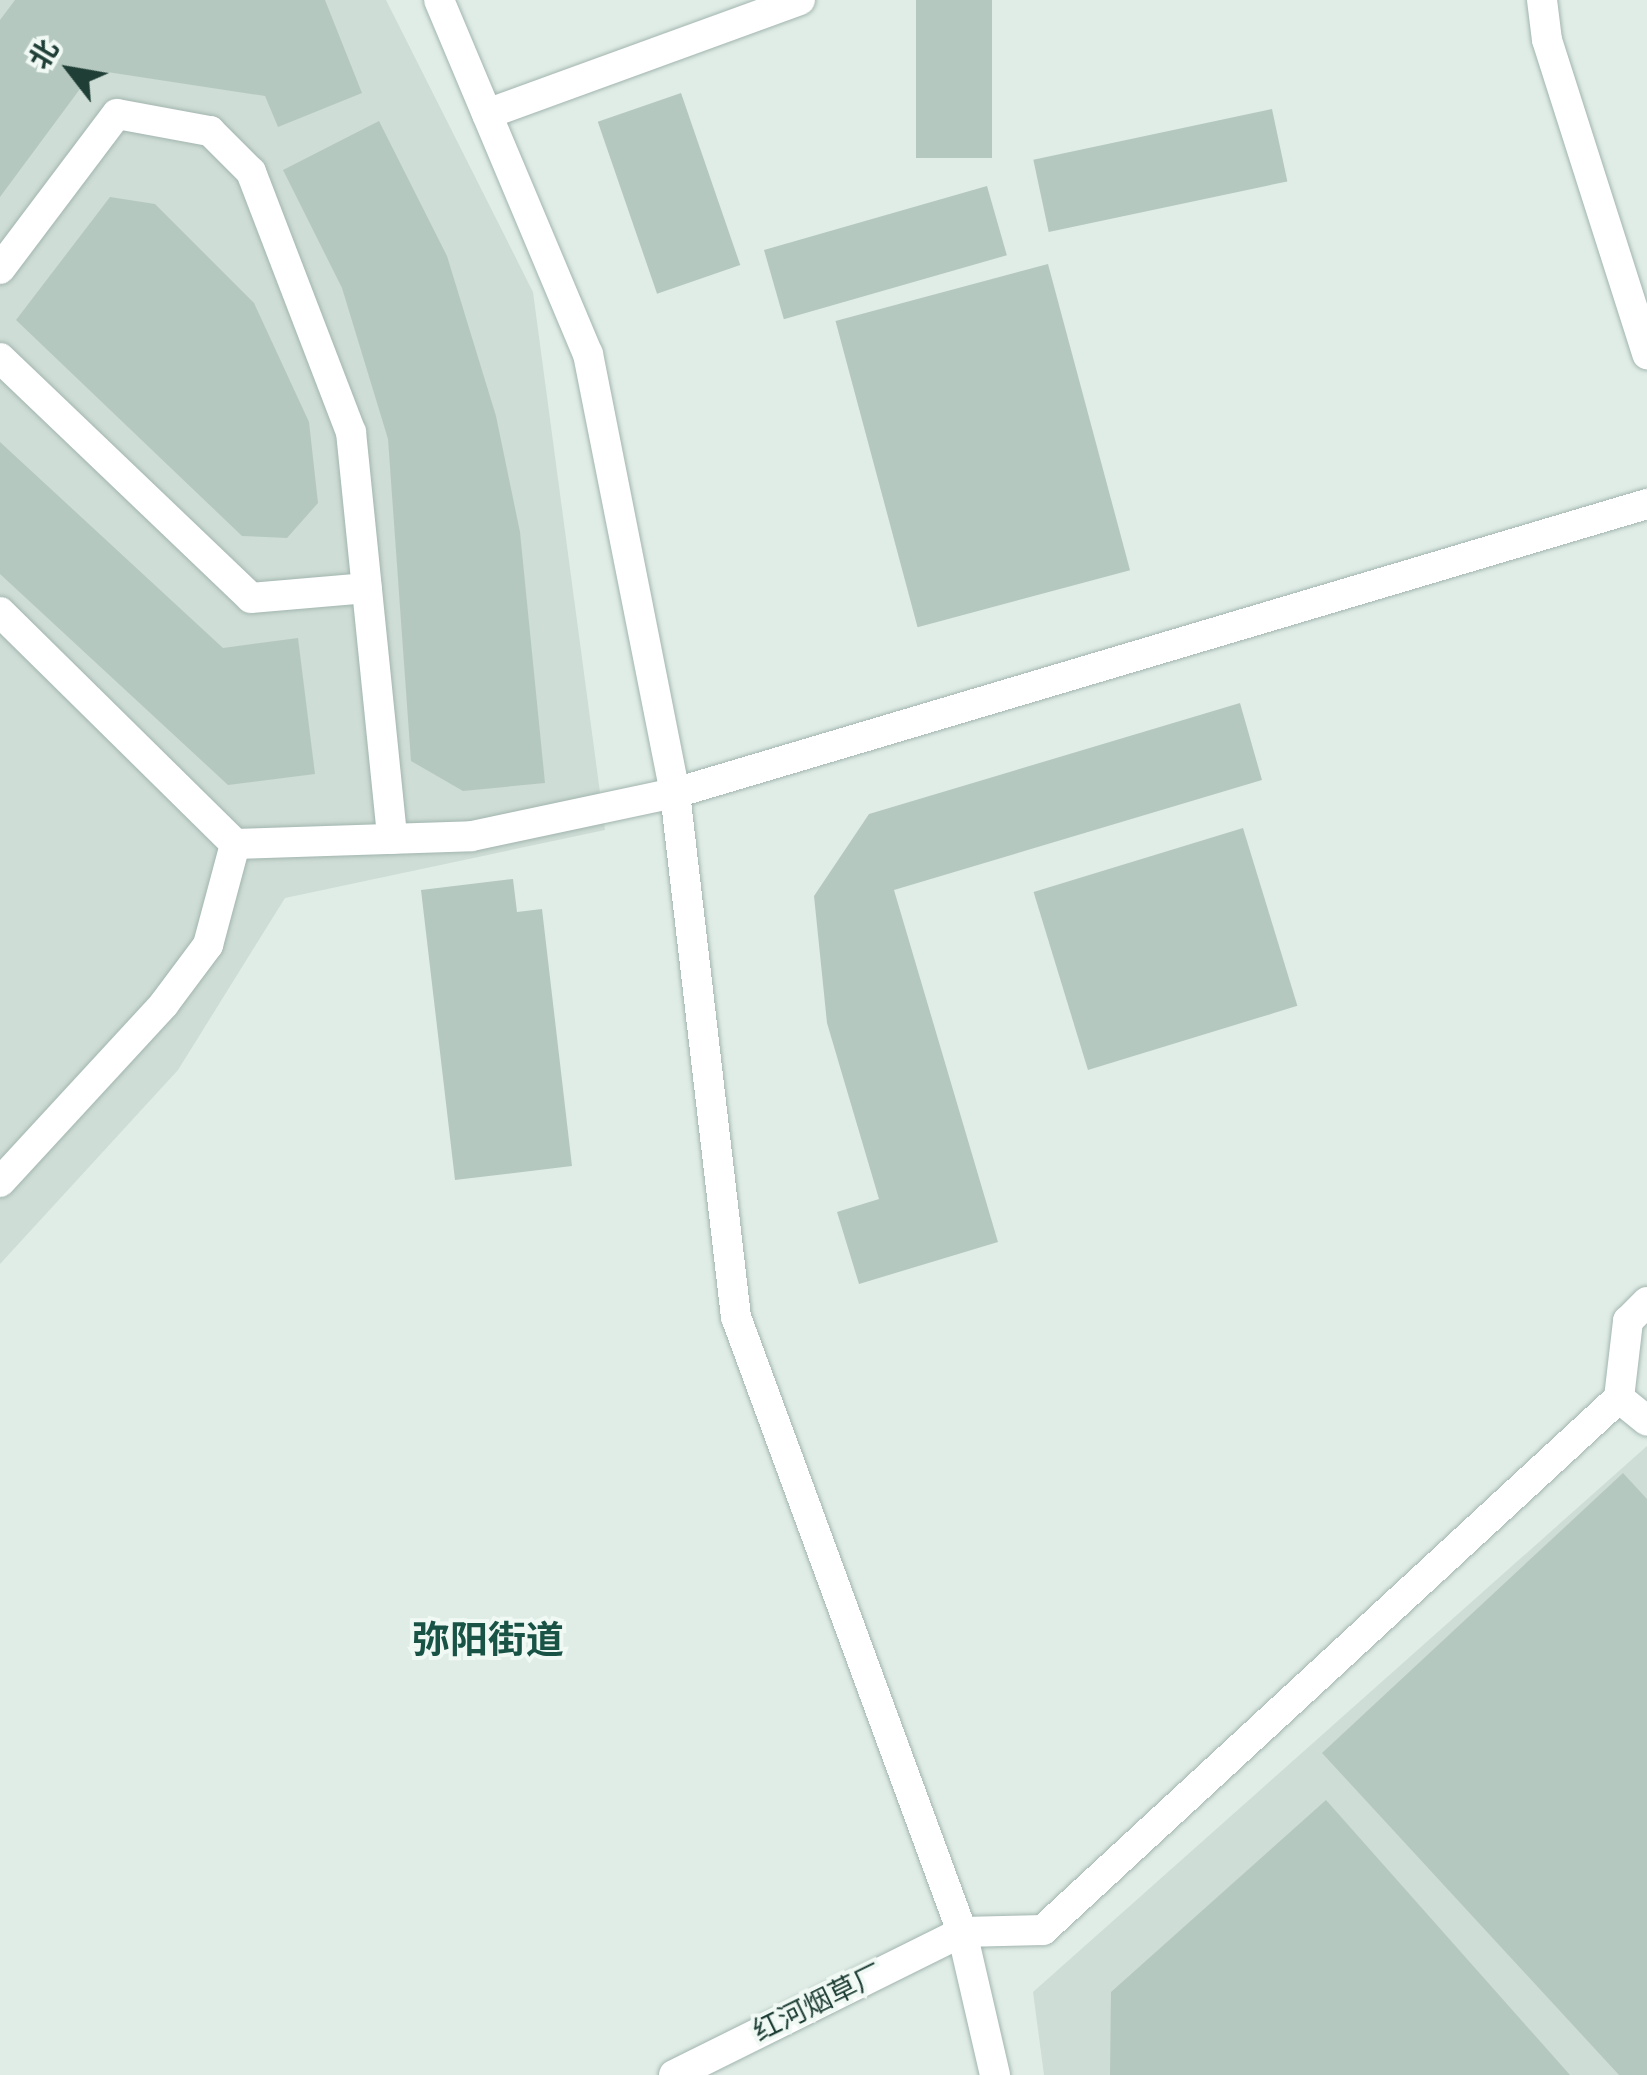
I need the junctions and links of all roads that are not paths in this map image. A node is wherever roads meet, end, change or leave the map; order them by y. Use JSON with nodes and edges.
{"nodes":[{"id":1,"x":439,"y":0,"type":"edge"},
{"id":2,"x":800,"y":0,"type":"edge"},
{"id":3,"x":1542,"y":0,"type":"edge"},
{"id":4,"x":487,"y":114,"type":"junction"},
{"id":5,"x":0,"y":269,"type":"edge"},
{"id":6,"x":1647,"y":354,"type":"edge"},
{"id":7,"x":0,"y":358,"type":"edge"},
{"id":8,"x":1647,"y":504,"type":"edge"},
{"id":9,"x":367,"y":588,"type":"junction"},
{"id":10,"x":2,"y":618,"type":"edge"},
{"id":11,"x":675,"y":793,"type":"junction"},
{"id":12,"x":392,"y":839,"type":"junction"},
{"id":13,"x":235,"y":844,"type":"junction"},
{"id":14,"x":0,"y":1182,"type":"edge"},
{"id":15,"x":1647,"y":1302,"type":"edge"},
{"id":16,"x":1619,"y":1398,"type":"junction"},
{"id":17,"x":1647,"y":1422,"type":"edge"},
{"id":18,"x":962,"y":1932,"type":"junction"},
{"id":19,"x":674,"y":2075,"type":"edge"},
{"id":20,"x":995,"y":2075,"type":"edge"}],
"edges":[{"from":1,"to":4,"type":"street"},
{"from":2,"to":4,"type":"street"},
{"from":3,"to":6,"type":"street"},
{"from":4,"to":11,"type":"street"},
{"from":5,"to":9,"type":"street"},
{"from":7,"to":9,"type":"street"},
{"from":8,"to":11,"type":"street"},
{"from":9,"to":12,"type":"street"},
{"from":10,"to":13,"type":"street"},
{"from":11,"to":12,"type":"street"},
{"from":11,"to":18,"type":"street"},
{"from":12,"to":13,"type":"street"},
{"from":13,"to":14,"type":"street"},
{"from":15,"to":16,"type":"street"},
{"from":16,"to":17,"type":"street"},
{"from":16,"to":18,"type":"street"},
{"from":18,"to":19,"type":"street","name":"红河烟草厂"},
{"from":18,"to":20,"type":"street"}]}
